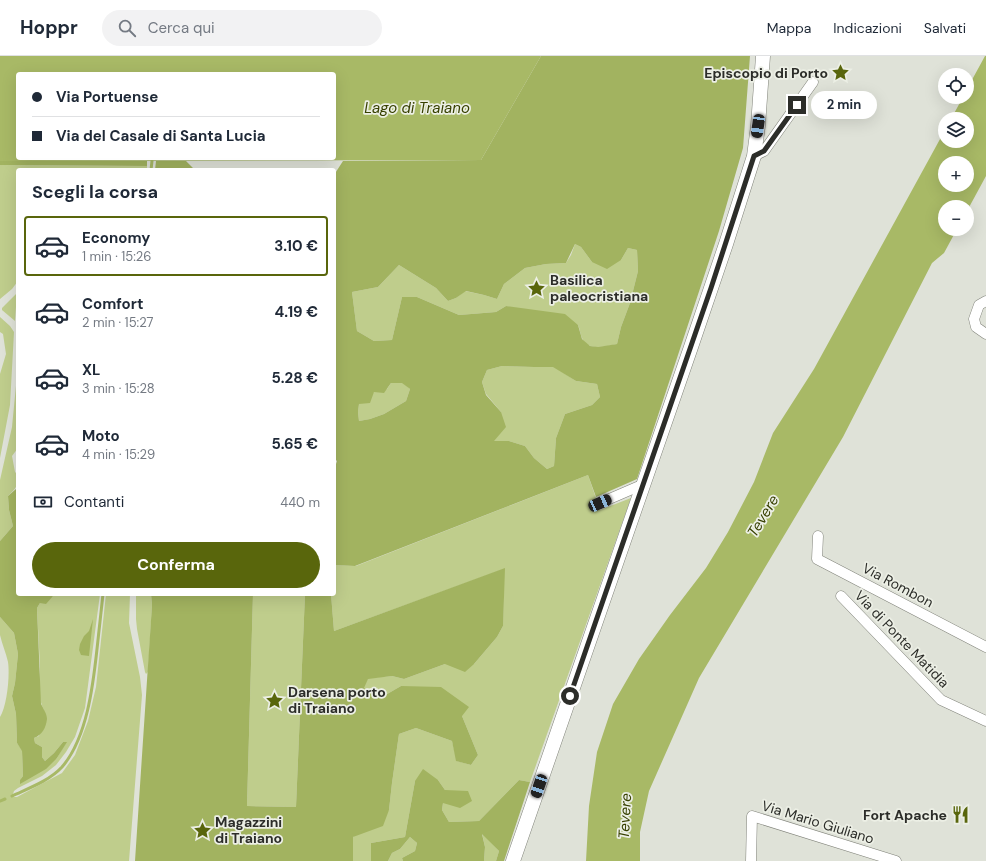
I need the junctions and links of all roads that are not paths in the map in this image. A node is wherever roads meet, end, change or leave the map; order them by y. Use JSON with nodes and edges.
{"nodes":[{"id":1,"x":763,"y":56,"type":"edge"},
{"id":2,"x":813,"y":82,"type":"dead end"},
{"id":3,"x":754,"y":156,"type":"junction"},
{"id":4,"x":986,"y":301,"type":"edge"},
{"id":5,"x":986,"y":334,"type":"edge"},
{"id":6,"x":644,"y":484,"type":"junction"},
{"id":7,"x":600,"y":503,"type":"dead end"},
{"id":8,"x":818,"y":536,"type":"dead end"},
{"id":9,"x":841,"y":596,"type":"dead end"},
{"id":10,"x":986,"y":647,"type":"edge"},
{"id":11,"x":986,"y":721,"type":"edge"},
{"id":12,"x":513,"y":861,"type":"edge"},
{"id":13,"x":751,"y":861,"type":"edge"},
{"id":14,"x":896,"y":861,"type":"edge"}],
"edges":[{"from":1,"to":3,"type":"street"},
{"from":2,"to":3,"type":"street"},
{"from":3,"to":6,"type":"street"},
{"from":4,"to":5,"type":"street"},
{"from":6,"to":7,"type":"street"},
{"from":6,"to":12,"type":"street"},
{"from":8,"to":10,"type":"street","name":"Via Rombon"},
{"from":9,"to":11,"type":"street","name":"Via di Ponte Matidia"},
{"from":13,"to":14,"type":"street","name":"Via Mario Giuliano"}]}
